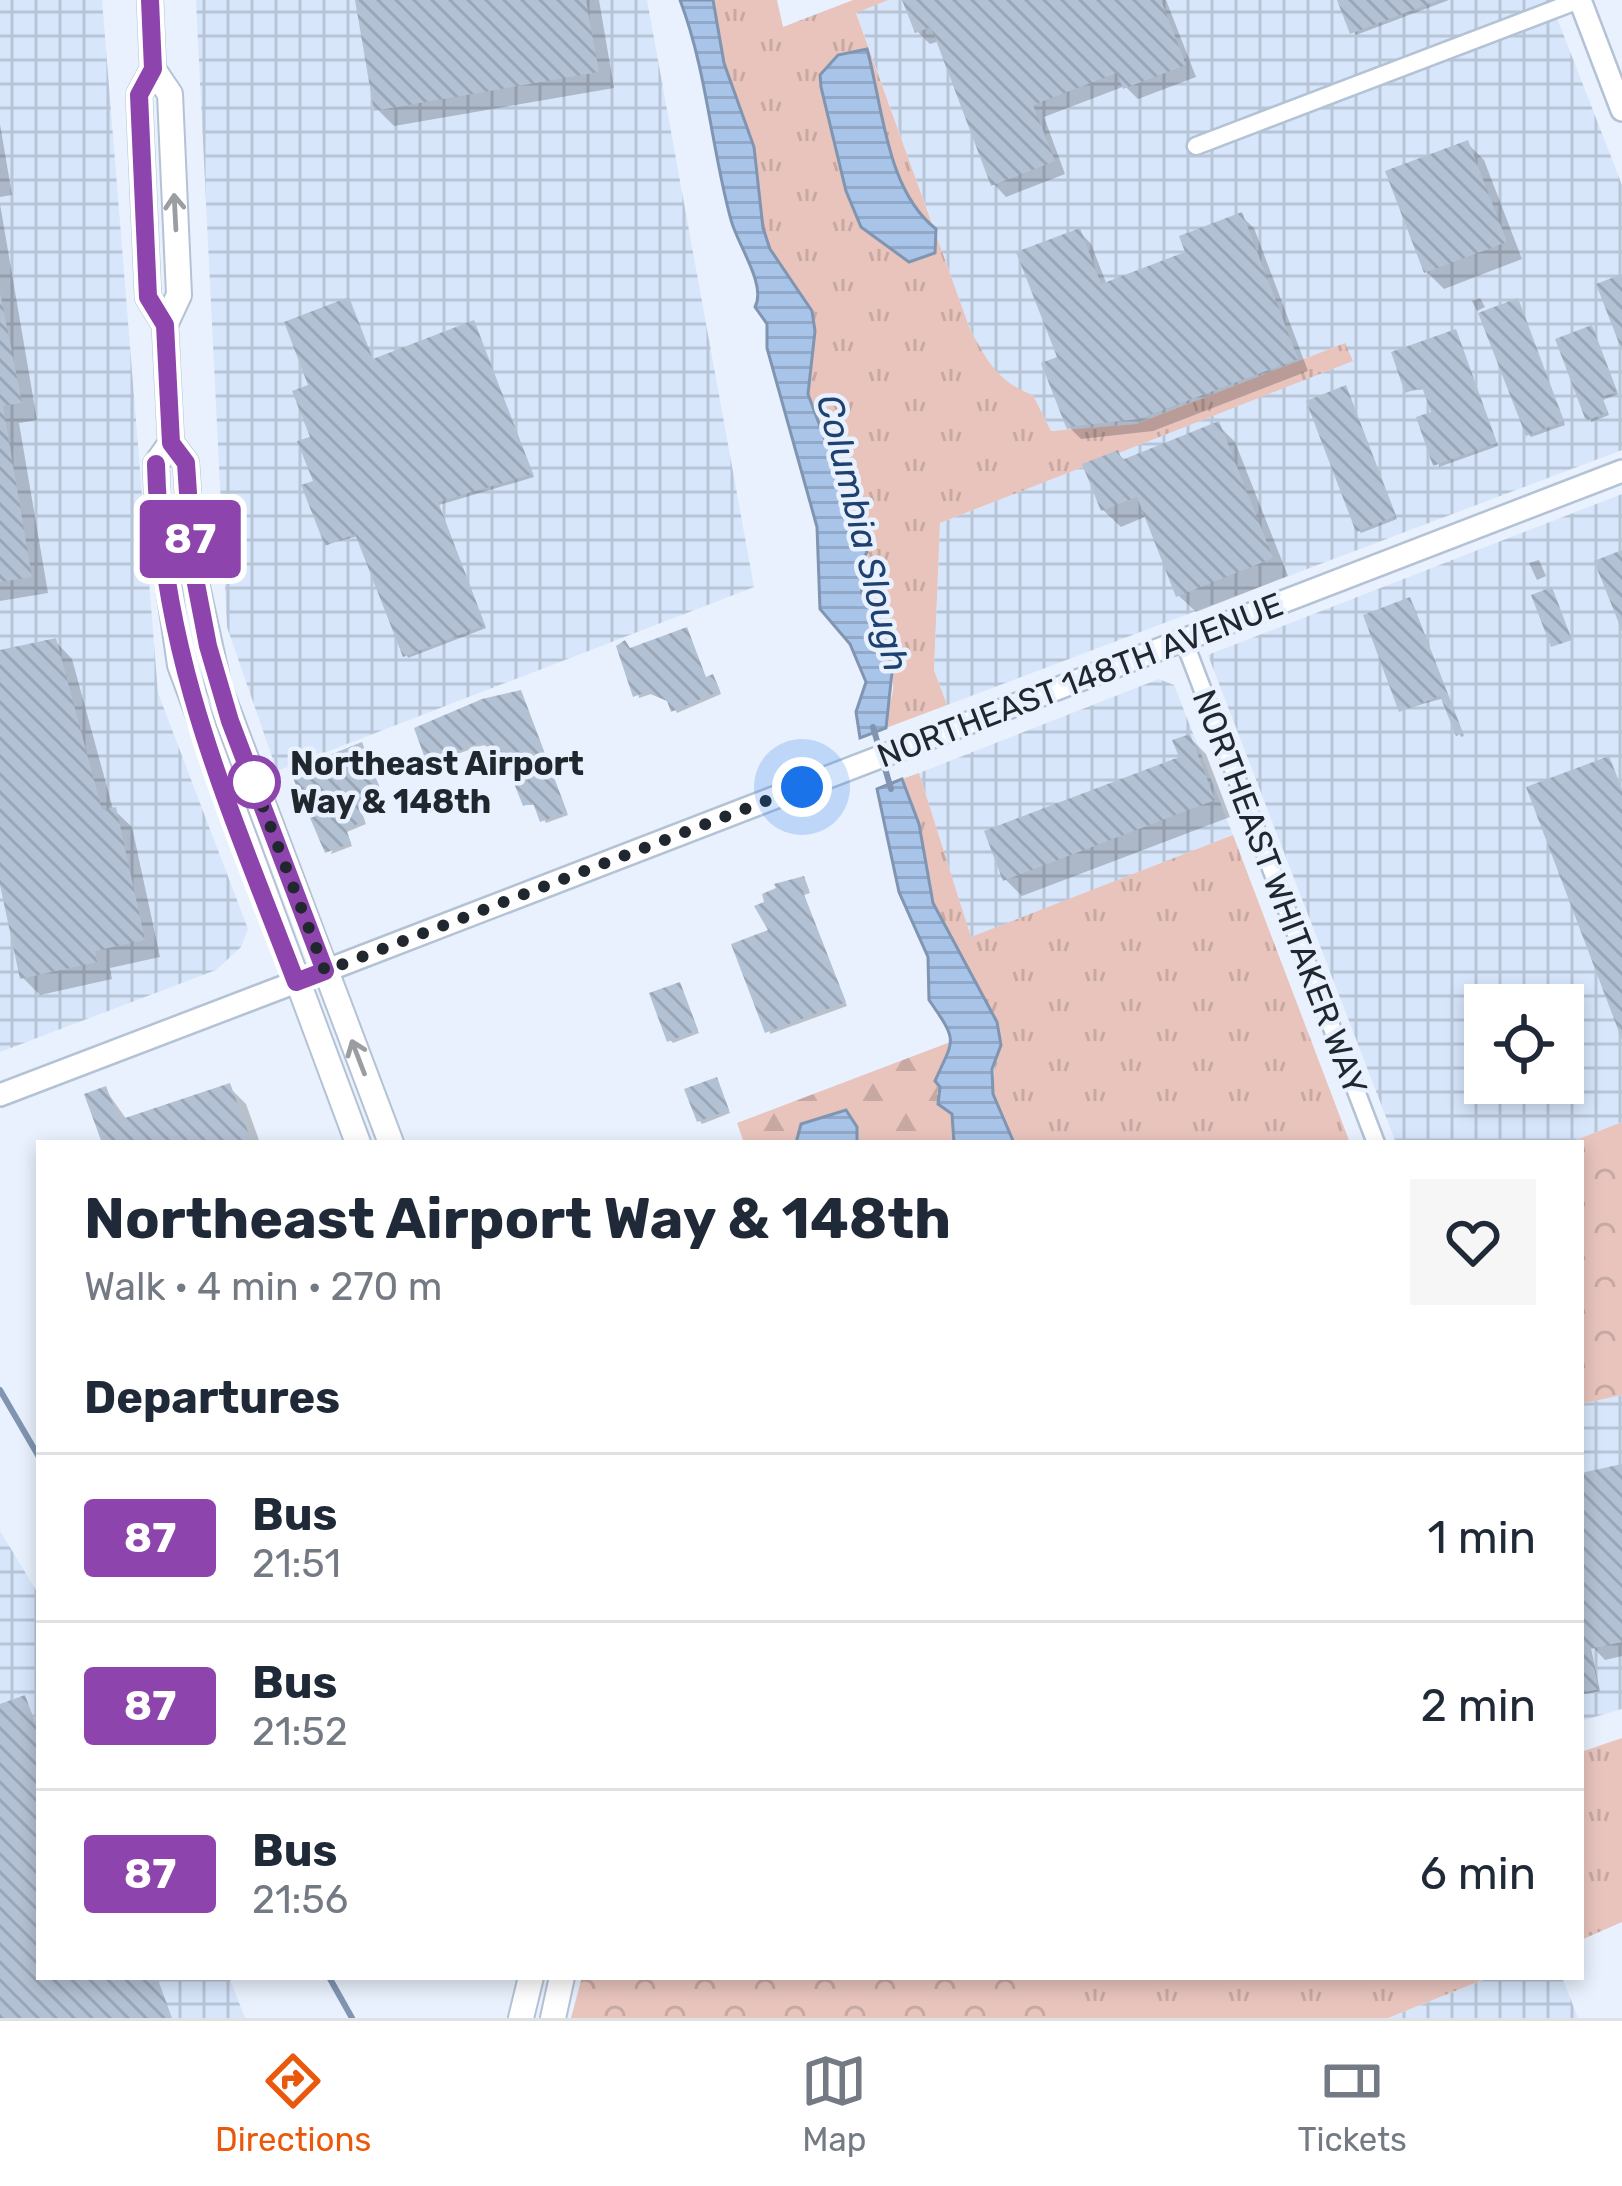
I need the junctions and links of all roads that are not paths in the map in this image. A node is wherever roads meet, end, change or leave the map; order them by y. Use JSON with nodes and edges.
{"nodes":[{"id":1,"x":150,"y":0,"type":"edge"},
{"id":2,"x":1579,"y":0,"type":"edge"},
{"id":3,"x":1622,"y":110,"type":"edge"},
{"id":4,"x":1196,"y":146,"type":"dead end"},
{"id":5,"x":171,"y":443,"type":"junction"},
{"id":6,"x":1622,"y":471,"type":"edge"},
{"id":7,"x":1184,"y":641,"type":"junction"},
{"id":8,"x":325,"y":971,"type":"junction"},
{"id":9,"x":296,"y":982,"type":"junction"},
{"id":10,"x":0,"y":1095,"type":"edge"},
{"id":11,"x":357,"y":1140,"type":"edge"},
{"id":12,"x":390,"y":1140,"type":"edge"},
{"id":13,"x":1375,"y":1140,"type":"edge"},
{"id":14,"x":530,"y":1980,"type":"edge"},
{"id":15,"x":561,"y":1980,"type":"edge"},
{"id":16,"x":520,"y":2018,"type":"edge"},
{"id":17,"x":553,"y":2018,"type":"edge"}],
"edges":[{"from":1,"to":5,"type":"main road"},
{"from":2,"to":3,"type":"street"},
{"from":2,"to":4,"type":"street"},
{"from":5,"to":8,"type":"main road"},
{"from":5,"to":9,"type":"main road"},
{"from":6,"to":7,"type":"street","name":"NORTHEAST 148TH AVENUE"},
{"from":7,"to":8,"type":"street","name":"NORTHEAST 148TH AVENUE"},
{"from":7,"to":13,"type":"street","name":"NORTHEAST WHITAKER WAY"},
{"from":8,"to":9,"type":"main road","name":"NORTHEAST 148TH AVENUE"},
{"from":12,"to":8,"type":"main road","one_way":true},
{"from":9,"to":10,"type":"street","name":"NORTHEAST 148TH AVENUE"},
{"from":9,"to":11,"type":"main road"},
{"from":14,"to":16,"type":"main road"},
{"from":15,"to":17,"type":"main road"}]}
